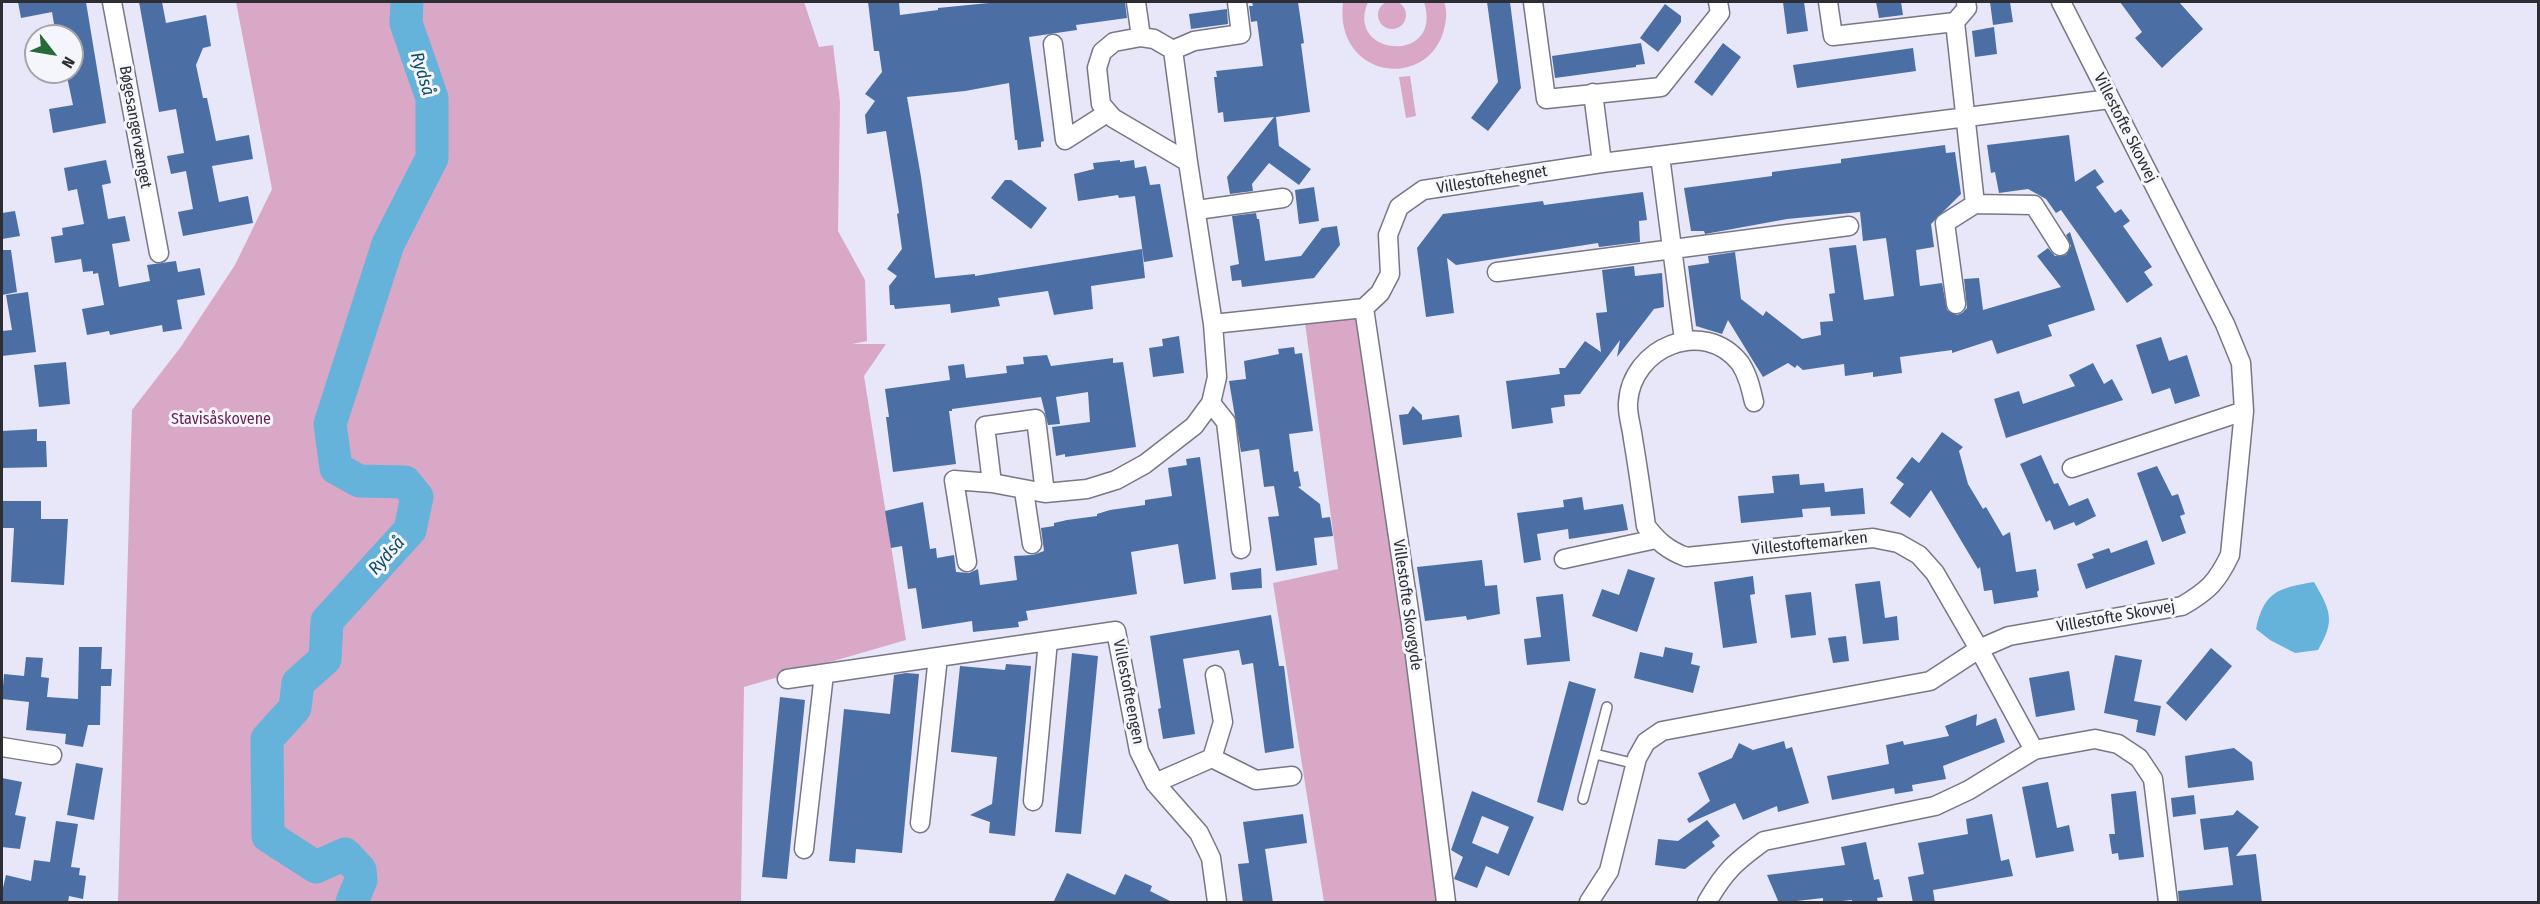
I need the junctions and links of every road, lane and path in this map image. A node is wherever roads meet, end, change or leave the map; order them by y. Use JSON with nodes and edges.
{"nodes":[{"id":1,"x":112,"y":2,"type":"edge"},
{"id":2,"x":1136,"y":2,"type":"edge"},
{"id":3,"x":1237,"y":2,"type":"edge"},
{"id":4,"x":1533,"y":2,"type":"edge"},
{"id":5,"x":1718,"y":2,"type":"edge"},
{"id":6,"x":1828,"y":2,"type":"edge"},
{"id":7,"x":1966,"y":2,"type":"edge"},
{"id":8,"x":2061,"y":2,"type":"edge"},
{"id":9,"x":1955,"y":22,"type":"junction"},
{"id":10,"x":1141,"y":37,"type":"junction"},
{"id":11,"x":1053,"y":44,"type":"dead end"},
{"id":12,"x":1173,"y":50,"type":"junction"},
{"id":13,"x":1593,"y":93,"type":"junction"},
{"id":14,"x":2110,"y":99,"type":"junction"},
{"id":15,"x":1107,"y":113,"type":"junction"},
{"id":16,"x":1966,"y":116,"type":"junction"},
{"id":17,"x":1660,"y":156,"type":"junction"},
{"id":18,"x":1188,"y":162,"type":"junction"},
{"id":19,"x":1602,"y":164,"type":"junction"},
{"id":20,"x":1283,"y":198,"type":"dead end"},
{"id":21,"x":1975,"y":204,"type":"junction"},
{"id":22,"x":1197,"y":210,"type":"junction"},
{"id":23,"x":1849,"y":226,"type":"dead end"},
{"id":24,"x":2060,"y":246,"type":"dead end"},
{"id":25,"x":1671,"y":249,"type":"junction"},
{"id":26,"x":159,"y":253,"type":"dead end"},
{"id":27,"x":1497,"y":272,"type":"dead end"},
{"id":28,"x":1956,"y":304,"type":"dead end"},
{"id":29,"x":1364,"y":308,"type":"junction"},
{"id":30,"x":1213,"y":324,"type":"junction"},
{"id":31,"x":1684,"y":340,"type":"junction"},
{"id":32,"x":1754,"y":402,"type":"dead end"},
{"id":33,"x":1211,"y":403,"type":"junction"},
{"id":34,"x":2244,"y":411,"type":"junction"},
{"id":35,"x":2072,"y":468,"type":"dead end"},
{"id":36,"x":992,"y":483,"type":"junction"},
{"id":37,"x":1024,"y":491,"type":"junction"},
{"id":38,"x":1045,"y":493,"type":"junction"},
{"id":39,"x":1656,"y":539,"type":"junction"},
{"id":40,"x":1032,"y":544,"type":"dead end"},
{"id":41,"x":1241,"y":549,"type":"dead end"},
{"id":42,"x":1564,"y":559,"type":"dead end"},
{"id":43,"x":967,"y":562,"type":"dead end"},
{"id":44,"x":1048,"y":641,"type":"junction"},
{"id":45,"x":1979,"y":649,"type":"junction"},
{"id":46,"x":938,"y":657,"type":"junction"},
{"id":47,"x":824,"y":674,"type":"junction"},
{"id":48,"x":1215,"y":675,"type":"dead end"},
{"id":49,"x":787,"y":679,"type":"dead end"},
{"id":50,"x":1607,"y":707,"type":"dead end"},
{"id":51,"x":2,"y":747,"type":"edge"},
{"id":52,"x":2034,"y":750,"type":"junction"},
{"id":53,"x":1595,"y":754,"type":"junction"},
{"id":54,"x":52,"y":755,"type":"dead end"},
{"id":55,"x":1212,"y":758,"type":"junction"},
{"id":56,"x":1635,"y":764,"type":"junction"},
{"id":57,"x":1292,"y":776,"type":"dead end"},
{"id":58,"x":1155,"y":783,"type":"junction"},
{"id":59,"x":1583,"y":799,"type":"dead end"},
{"id":60,"x":1033,"y":801,"type":"dead end"},
{"id":61,"x":920,"y":823,"type":"dead end"},
{"id":62,"x":804,"y":849,"type":"dead end"},
{"id":63,"x":1218,"y":903,"type":"edge"},
{"id":64,"x":1446,"y":903,"type":"edge"},
{"id":65,"x":1589,"y":903,"type":"edge"},
{"id":66,"x":1707,"y":903,"type":"edge"},
{"id":67,"x":2168,"y":903,"type":"edge"}],
"edges":[{"from":1,"to":26,"type":"street","name":"Bøgesangervænget"},
{"from":2,"to":10,"type":"street"},
{"from":3,"to":12,"type":"street"},
{"from":4,"to":13,"type":"street"},
{"from":5,"to":13,"type":"street"},
{"from":6,"to":9,"type":"street"},
{"from":7,"to":9,"type":"street"},
{"from":8,"to":14,"type":"street","name":"Villestofte Skovvej"},
{"from":9,"to":16,"type":"street"},
{"from":10,"to":12,"type":"street"},
{"from":10,"to":15,"type":"street"},
{"from":11,"to":15,"type":"street"},
{"from":12,"to":18,"type":"street"},
{"from":13,"to":19,"type":"street"},
{"from":14,"to":16,"type":"street","name":"Villestoftehegnet"},
{"from":14,"to":34,"type":"street","name":"Villestofte Skovvej"},
{"from":15,"to":18,"type":"street"},
{"from":16,"to":17,"type":"street","name":"Villestoftehegnet"},
{"from":16,"to":21,"type":"street"},
{"from":17,"to":19,"type":"street","name":"Villestoftehegnet"},
{"from":17,"to":25,"type":"street"},
{"from":18,"to":22,"type":"street"},
{"from":19,"to":29,"type":"street","name":"Villestoftehegnet"},
{"from":20,"to":22,"type":"street"},
{"from":21,"to":24,"type":"street"},
{"from":21,"to":28,"type":"street"},
{"from":22,"to":30,"type":"street"},
{"from":23,"to":25,"type":"street"},
{"from":25,"to":27,"type":"street"},
{"from":25,"to":31,"type":"street"},
{"from":29,"to":30,"type":"street"},
{"from":29,"to":64,"type":"street","name":"Villestofte Skovgyde"},
{"from":30,"to":33,"type":"street"},
{"from":31,"to":32,"type":"street"},
{"from":31,"to":39,"type":"street"},
{"from":33,"to":38,"type":"street"},
{"from":33,"to":41,"type":"street"},
{"from":34,"to":35,"type":"street"},
{"from":34,"to":45,"type":"street","name":"Villestofte Skovvej"},
{"from":36,"to":37,"type":"street"},
{"from":36,"to":38,"type":"street"},
{"from":36,"to":43,"type":"street"},
{"from":37,"to":38,"type":"street"},
{"from":37,"to":40,"type":"street"},
{"from":39,"to":42,"type":"street"},
{"from":39,"to":45,"type":"street","name":"Villestoftemarken"},
{"from":44,"to":46,"type":"street","name":"Villestofteengen"},
{"from":44,"to":58,"type":"street","name":"Villestofteengen"},
{"from":44,"to":60,"type":"street"},
{"from":45,"to":52,"type":"street","name":"Villestoftemarken"},
{"from":45,"to":56,"type":"street","name":"Villestofte Skovvej"},
{"from":46,"to":47,"type":"street","name":"Villestofteengen"},
{"from":46,"to":61,"type":"street"},
{"from":47,"to":49,"type":"street","name":"Villestofteengen"},
{"from":47,"to":62,"type":"street"},
{"from":48,"to":55,"type":"street"},
{"from":50,"to":53,"type":"lane"},
{"from":51,"to":54,"type":"street"},
{"from":52,"to":66,"type":"street"},
{"from":52,"to":67,"type":"street"},
{"from":53,"to":56,"type":"lane"},
{"from":53,"to":59,"type":"lane"},
{"from":55,"to":57,"type":"street"},
{"from":55,"to":58,"type":"street"},
{"from":56,"to":65,"type":"street","name":"Villestofte Skovvej"},
{"from":58,"to":63,"type":"street","name":"Villestofteengen"}]}
